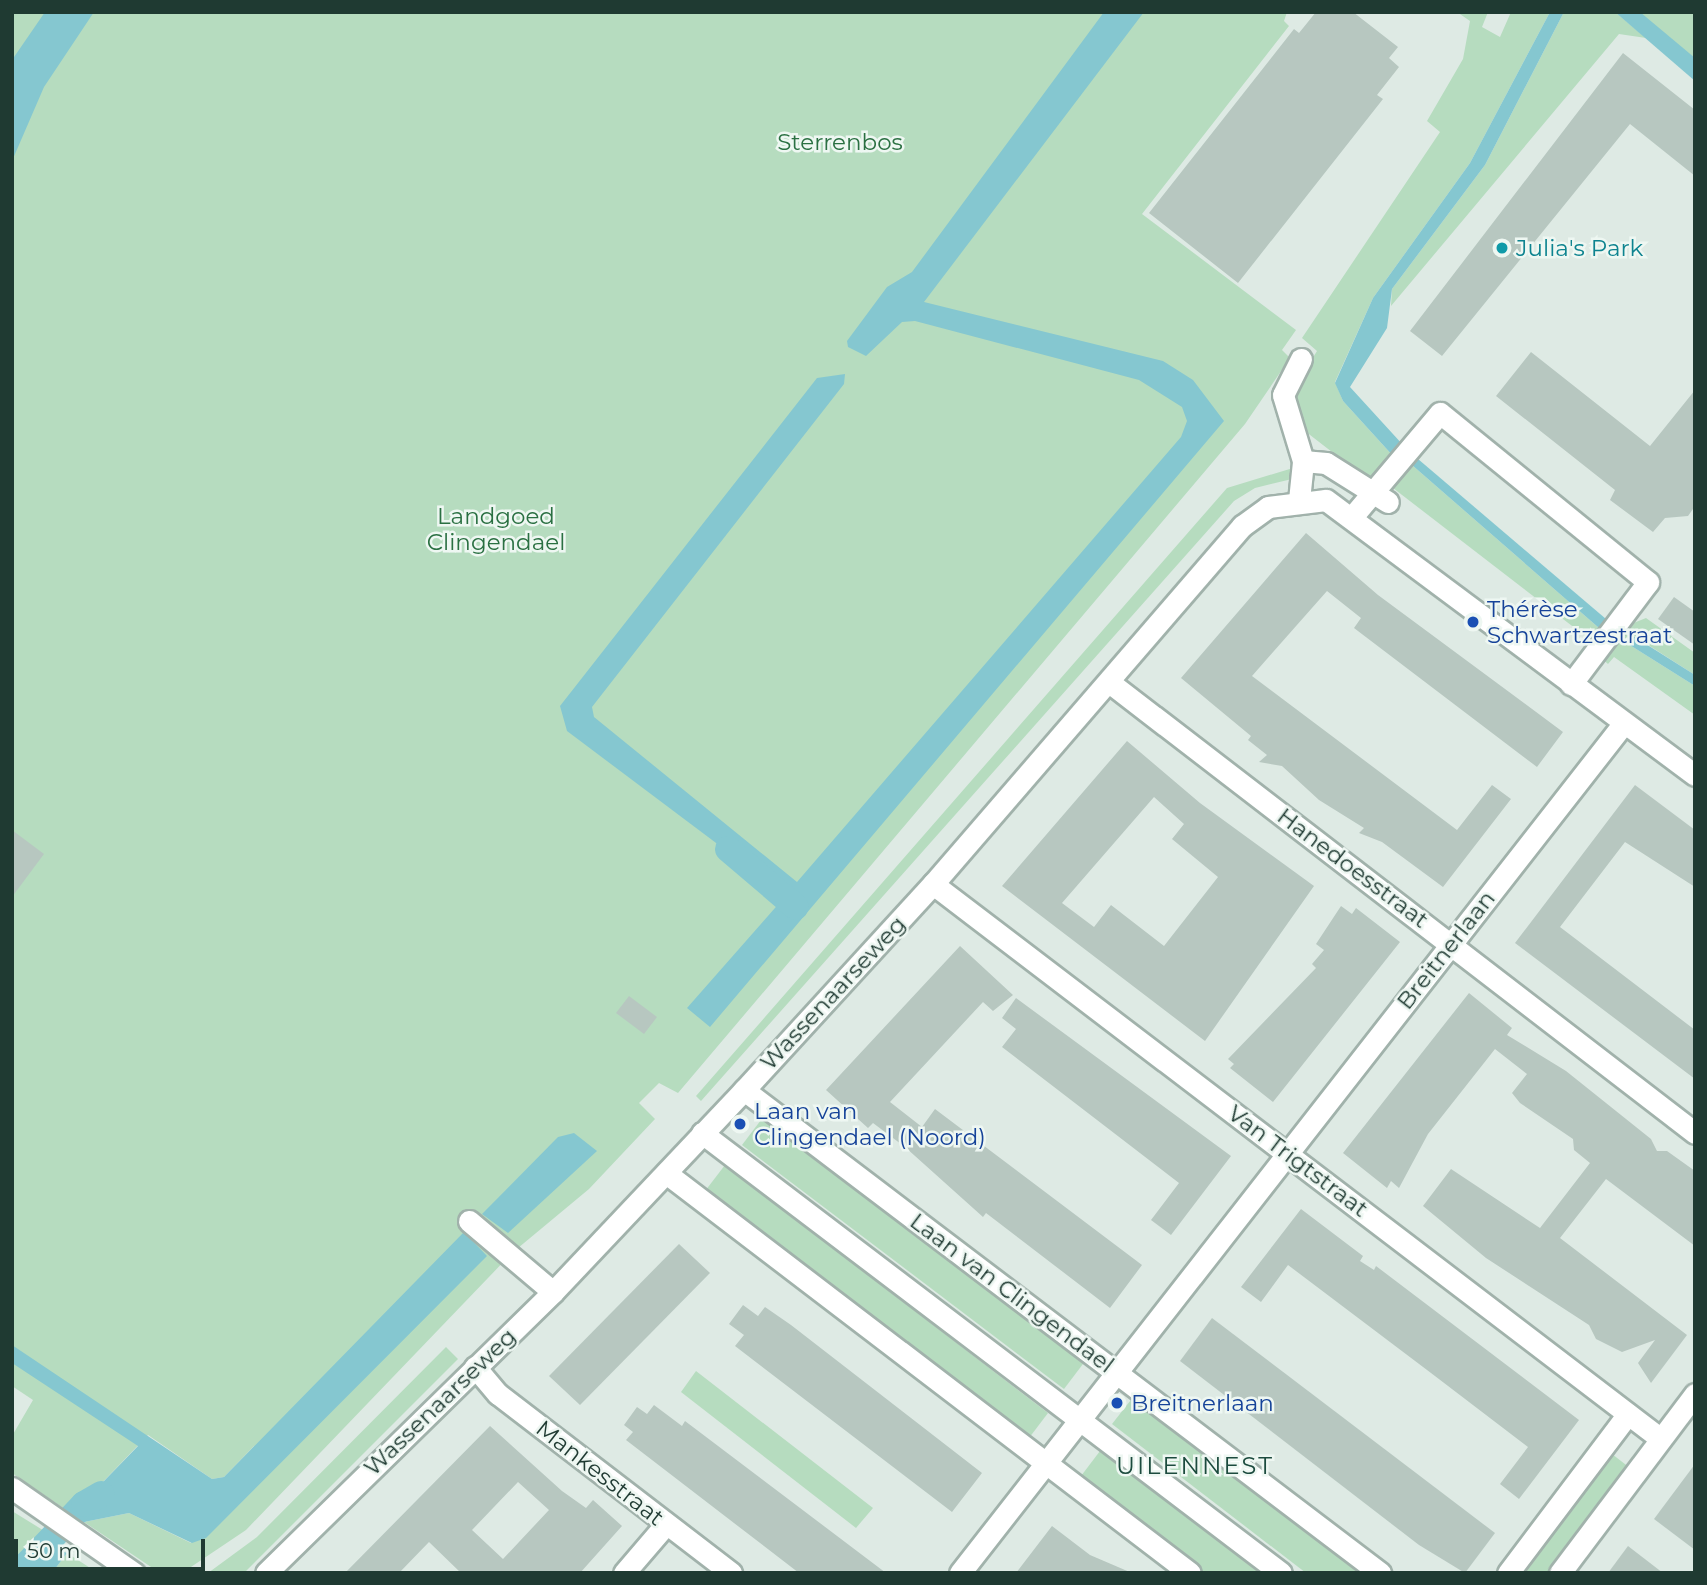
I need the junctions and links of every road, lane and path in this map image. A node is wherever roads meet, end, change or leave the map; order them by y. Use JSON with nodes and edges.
{"nodes":[{"id":1,"x":1301,"y":359,"type":"dead end"},
{"id":2,"x":1303,"y":461,"type":"junction"},
{"id":3,"x":1381,"y":497,"type":"junction"},
{"id":4,"x":1298,"y":500,"type":"junction"},
{"id":5,"x":1352,"y":517,"type":"junction"},
{"id":6,"x":1109,"y":682,"type":"junction"},
{"id":7,"x":1571,"y":684,"type":"junction"},
{"id":8,"x":1623,"y":724,"type":"junction"},
{"id":9,"x":1695,"y":775,"type":"edge"},
{"id":10,"x":933,"y":884,"type":"junction"},
{"id":11,"x":1451,"y":943,"type":"junction"},
{"id":12,"x":744,"y":1090,"type":"junction"},
{"id":13,"x":702,"y":1133,"type":"junction"},
{"id":14,"x":1695,"y":1133,"type":"edge"},
{"id":15,"x":1288,"y":1153,"type":"junction"},
{"id":16,"x":666,"y":1173,"type":"junction"},
{"id":17,"x":469,"y":1222,"type":"dead end"},
{"id":18,"x":553,"y":1292,"type":"junction"},
{"id":19,"x":475,"y":1367,"type":"junction"},
{"id":20,"x":1116,"y":1373,"type":"junction"},
{"id":21,"x":1695,"y":1394,"type":"edge"},
{"id":22,"x":1628,"y":1414,"type":"junction"},
{"id":23,"x":1080,"y":1419,"type":"junction"},
{"id":24,"x":1661,"y":1439,"type":"junction"},
{"id":25,"x":1045,"y":1463,"type":"junction"},
{"id":26,"x":12,"y":1488,"type":"edge"},
{"id":27,"x":666,"y":1524,"type":"junction"},
{"id":28,"x":970,"y":1569,"type":"edge"},
{"id":29,"x":134,"y":1573,"type":"edge"},
{"id":30,"x":266,"y":1573,"type":"edge"},
{"id":31,"x":624,"y":1573,"type":"edge"},
{"id":32,"x":732,"y":1573,"type":"edge"},
{"id":33,"x":1190,"y":1573,"type":"edge"},
{"id":34,"x":1281,"y":1573,"type":"edge"},
{"id":35,"x":1380,"y":1573,"type":"edge"},
{"id":36,"x":1508,"y":1573,"type":"edge"},
{"id":37,"x":1560,"y":1573,"type":"edge"}],
"edges":[{"from":1,"to":2,"type":"street"},
{"from":2,"to":3,"type":"street"},
{"from":2,"to":4,"type":"street"},
{"from":3,"to":5,"type":"street"},
{"from":3,"to":7,"type":"street"},
{"from":4,"to":5,"type":"street"},
{"from":4,"to":6,"type":"street","name":"Wassenaarseweg"},
{"from":5,"to":7,"type":"street"},
{"from":6,"to":10,"type":"street","name":"Wassenaarseweg"},
{"from":6,"to":11,"type":"street","name":"Hanedoesstraat"},
{"from":7,"to":8,"type":"street"},
{"from":8,"to":9,"type":"street"},
{"from":8,"to":11,"type":"street","name":"Breitnerlaan"},
{"from":10,"to":12,"type":"street","name":"Wassenaarseweg"},
{"from":10,"to":15,"type":"street","name":"Van Trigtstraat"},
{"from":11,"to":14,"type":"street","name":"Hanedoesstraat"},
{"from":11,"to":15,"type":"street","name":"Breitnerlaan"},
{"from":12,"to":13,"type":"street","name":"Wassenaarseweg"},
{"from":12,"to":20,"type":"street","name":"Laan van Clingendael"},
{"from":13,"to":16,"type":"street","name":"Wassenaarseweg"},
{"from":13,"to":23,"type":"street"},
{"from":15,"to":20,"type":"street","name":"Breitnerlaan"},
{"from":15,"to":22,"type":"street","name":"Van Trigtstraat"},
{"from":16,"to":18,"type":"street","name":"Wassenaarseweg"},
{"from":16,"to":25,"type":"street"},
{"from":17,"to":18,"type":"street"},
{"from":18,"to":19,"type":"street","name":"Wassenaarseweg"},
{"from":19,"to":27,"type":"street","name":"Mankesstraat"},
{"from":19,"to":30,"type":"street","name":"Wassenaarseweg"},
{"from":20,"to":23,"type":"street","name":"Breitnerlaan"},
{"from":20,"to":35,"type":"street","name":"Laan van Clingendael"},
{"from":21,"to":24,"type":"street"},
{"from":22,"to":24,"type":"street","name":"Van Trigtstraat"},
{"from":22,"to":36,"type":"street"},
{"from":23,"to":25,"type":"street","name":"Breitnerlaan"},
{"from":23,"to":34,"type":"street"},
{"from":24,"to":37,"type":"street"},
{"from":25,"to":28,"type":"street","name":"Breitnerlaan"},
{"from":25,"to":33,"type":"street"},
{"from":26,"to":29,"type":"street"},
{"from":27,"to":31,"type":"street"},
{"from":27,"to":32,"type":"street","name":"Mankesstraat"}]}
